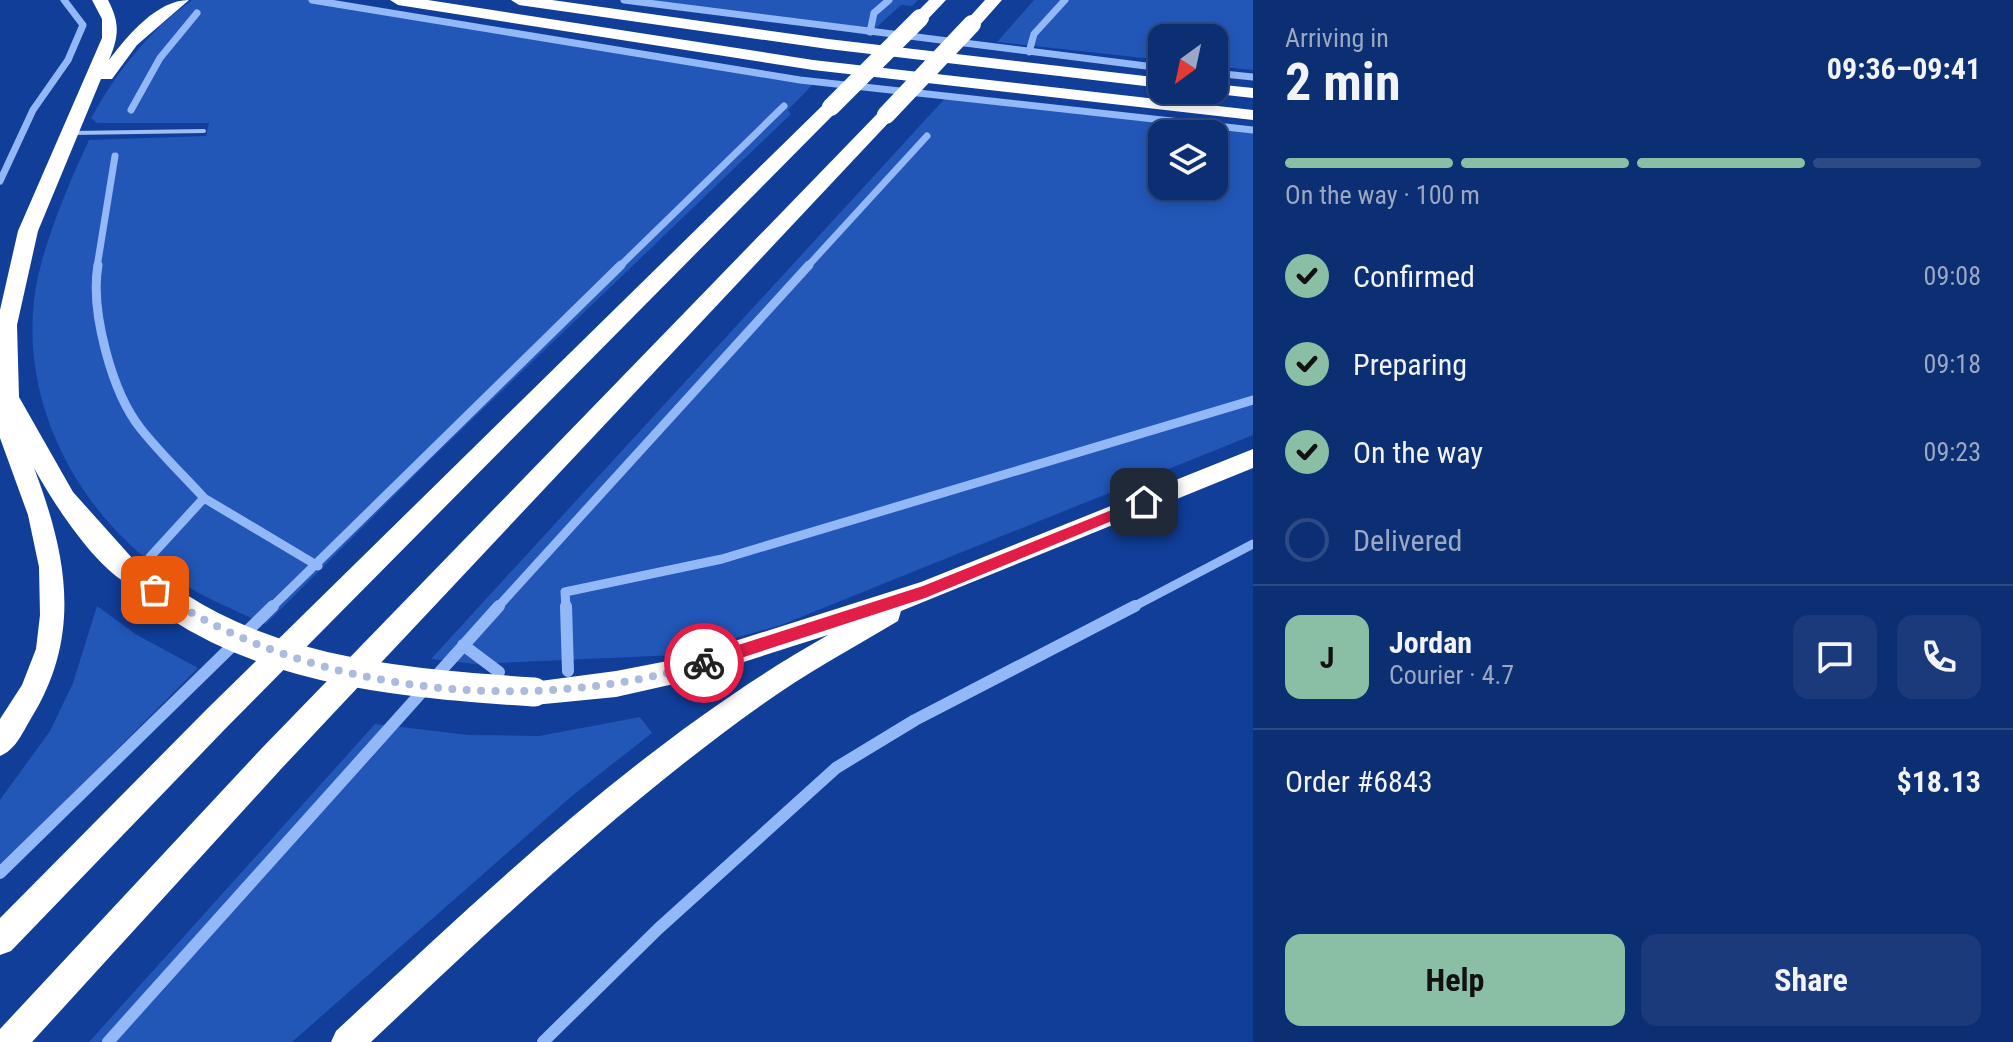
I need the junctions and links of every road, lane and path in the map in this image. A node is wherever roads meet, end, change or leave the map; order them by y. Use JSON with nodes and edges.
{"nodes":[{"id":1,"x":100,"y":0,"type":"edge"},
{"id":2,"x":398,"y":0,"type":"edge"},
{"id":3,"x":519,"y":0,"type":"edge"},
{"id":4,"x":938,"y":0,"type":"edge"},
{"id":5,"x":994,"y":0,"type":"edge"},
{"id":6,"x":179,"y":2,"type":"edge"},
{"id":7,"x":1148,"y":81,"type":"edge"},
{"id":8,"x":1228,"y":90,"type":"edge"},
{"id":9,"x":1253,"y":93,"type":"edge"},
{"id":10,"x":78,"y":112,"type":"junction"},
{"id":11,"x":1253,"y":115,"type":"edge"},
{"id":12,"x":204,"y":131,"type":"dead end"},
{"id":13,"x":69,"y":133,"type":"junction"},
{"id":14,"x":8,"y":390,"type":"junction"},
{"id":15,"x":1253,"y":458,"type":"edge"},
{"id":16,"x":925,"y":592,"type":"junction"},
{"id":17,"x":0,"y":743,"type":"edge"},
{"id":18,"x":0,"y":940,"type":"edge"},
{"id":19,"x":10,"y":1042,"type":"edge"},
{"id":20,"x":347,"y":1042,"type":"edge"}],
"edges":[{"from":1,"to":10,"type":"highway"},
{"from":2,"to":11,"type":"highway"},
{"from":3,"to":7,"type":"highway"},
{"from":4,"to":18,"type":"highway","bridge":true},
{"from":5,"to":19,"type":"highway","bridge":true},
{"from":6,"to":10,"type":"highway"},
{"from":8,"to":9,"type":"highway"},
{"from":10,"to":13,"type":"highway"},
{"from":12,"to":13,"type":"lane"},
{"from":13,"to":14,"type":"highway"},
{"from":14,"to":16,"type":"highway","bridge":true},
{"from":14,"to":17,"type":"highway"},
{"from":15,"to":16,"type":"highway"},
{"from":16,"to":20,"type":"highway"}]}
